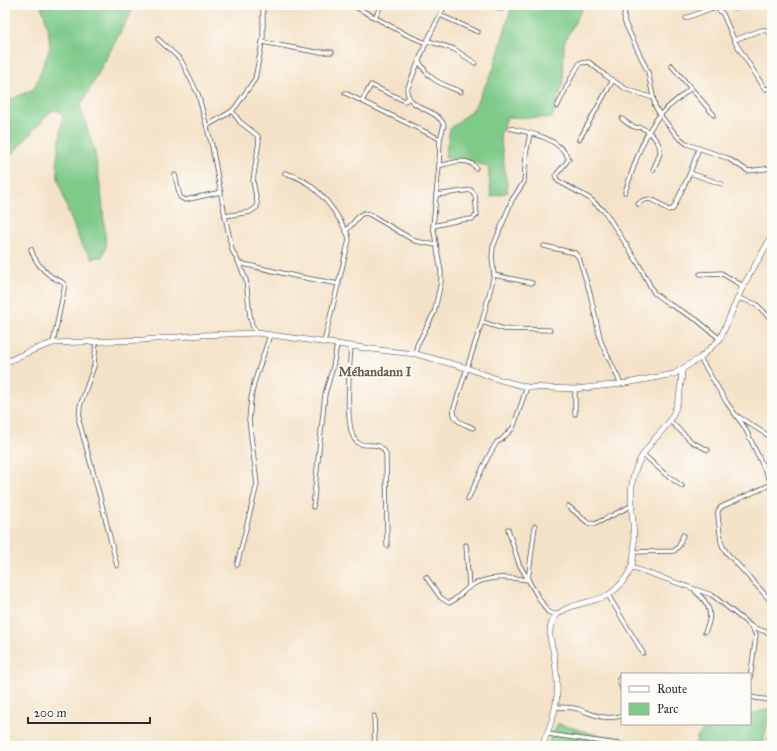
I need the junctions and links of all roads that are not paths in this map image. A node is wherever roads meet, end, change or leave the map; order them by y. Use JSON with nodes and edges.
{"nodes":[{"id":1,"x":263,"y":5,"type":"edge"},
{"id":2,"x":352,"y":5,"type":"edge"},
{"id":3,"x":381,"y":5,"type":"edge"},
{"id":4,"x":445,"y":5,"type":"edge"},
{"id":5,"x":490,"y":5,"type":"edge"},
{"id":6,"x":626,"y":5,"type":"edge"},
{"id":7,"x":501,"y":9,"type":"dead end"},
{"id":8,"x":440,"y":15,"type":"junction"},
{"id":9,"x":375,"y":18,"type":"junction"},
{"id":10,"x":686,"y":18,"type":"dead end"},
{"id":11,"x":478,"y":32,"type":"dead end"},
{"id":12,"x":772,"y":35,"type":"edge"},
{"id":13,"x":158,"y":39,"type":"dead end"},
{"id":14,"x":734,"y":40,"type":"junction"},
{"id":15,"x":262,"y":42,"type":"junction"},
{"id":16,"x":427,"y":42,"type":"junction"},
{"id":17,"x":332,"y":52,"type":"dead end"},
{"id":18,"x":419,"y":61,"type":"junction"},
{"id":19,"x":475,"y":63,"type":"dead end"},
{"id":20,"x":671,"y":65,"type":"dead end"},
{"id":21,"x":613,"y":80,"type":"junction"},
{"id":22,"x":690,"y":88,"type":"junction"},
{"id":23,"x":772,"y":88,"type":"edge"},
{"id":24,"x":461,"y":92,"type":"dead end"},
{"id":25,"x":345,"y":93,"type":"dead end"},
{"id":26,"x":409,"y":98,"type":"junction"},
{"id":27,"x":653,"y":98,"type":"junction"},
{"id":28,"x":362,"y":101,"type":"junction"},
{"id":29,"x":556,"y":108,"type":"dead end"},
{"id":30,"x":232,"y":110,"type":"junction"},
{"id":31,"x":660,"y":115,"type":"junction"},
{"id":32,"x":714,"y":115,"type":"dead end"},
{"id":33,"x":622,"y":119,"type":"dead end"},
{"id":34,"x":207,"y":126,"type":"junction"},
{"id":35,"x":510,"y":128,"type":"dead end"},
{"id":36,"x":649,"y":132,"type":"junction"},
{"id":37,"x":530,"y":133,"type":"junction"},
{"id":38,"x":440,"y":139,"type":"junction"},
{"id":39,"x":579,"y":140,"type":"dead end"},
{"id":40,"x":699,"y":148,"type":"junction"},
{"id":41,"x":439,"y":166,"type":"junction"},
{"id":42,"x":476,"y":168,"type":"dead end"},
{"id":43,"x":772,"y":168,"type":"edge"},
{"id":44,"x":653,"y":170,"type":"dead end"},
{"id":45,"x":285,"y":173,"type":"dead end"},
{"id":46,"x":690,"y":173,"type":"junction"},
{"id":47,"x":175,"y":175,"type":"dead end"},
{"id":48,"x":722,"y":184,"type":"dead end"},
{"id":49,"x":221,"y":192,"type":"junction"},
{"id":50,"x":625,"y":192,"type":"dead end"},
{"id":51,"x":436,"y":195,"type":"junction"},
{"id":52,"x":638,"y":204,"type":"dead end"},
{"id":53,"x":224,"y":216,"type":"junction"},
{"id":54,"x":433,"y":226,"type":"junction"},
{"id":55,"x":346,"y":231,"type":"junction"},
{"id":56,"x":772,"y":236,"type":"edge"},
{"id":57,"x":436,"y":245,"type":"junction"},
{"id":58,"x":544,"y":246,"type":"dead end"},
{"id":59,"x":31,"y":249,"type":"dead end"},
{"id":60,"x":239,"y":263,"type":"junction"},
{"id":61,"x":700,"y":274,"type":"dead end"},
{"id":62,"x":494,"y":275,"type":"junction"},
{"id":63,"x":532,"y":283,"type":"dead end"},
{"id":64,"x":338,"y":284,"type":"junction"},
{"id":65,"x":743,"y":286,"type":"junction"},
{"id":66,"x":738,"y":298,"type":"junction"},
{"id":67,"x":772,"y":320,"type":"edge"},
{"id":68,"x":482,"y":322,"type":"junction"},
{"id":69,"x":550,"y":330,"type":"dead end"},
{"id":70,"x":257,"y":333,"type":"junction"},
{"id":71,"x":270,"y":335,"type":"junction"},
{"id":72,"x":720,"y":339,"type":"junction"},
{"id":73,"x":96,"y":342,"type":"junction"},
{"id":74,"x":324,"y":342,"type":"junction"},
{"id":75,"x":53,"y":344,"type":"junction"},
{"id":76,"x":337,"y":344,"type":"junction"},
{"id":77,"x":351,"y":346,"type":"junction"},
{"id":78,"x":416,"y":354,"type":"junction"},
{"id":79,"x":700,"y":358,"type":"junction"},
{"id":80,"x":5,"y":363,"type":"edge"},
{"id":81,"x":468,"y":368,"type":"junction"},
{"id":82,"x":682,"y":370,"type":"junction"},
{"id":83,"x":621,"y":384,"type":"junction"},
{"id":84,"x":527,"y":387,"type":"junction"},
{"id":85,"x":575,"y":388,"type":"junction"},
{"id":86,"x":575,"y":414,"type":"dead end"},
{"id":87,"x":738,"y":417,"type":"junction"},
{"id":88,"x":670,"y":421,"type":"junction"},
{"id":89,"x":473,"y":428,"type":"dead end"},
{"id":90,"x":772,"y":438,"type":"edge"},
{"id":91,"x":708,"y":450,"type":"dead end"},
{"id":92,"x":644,"y":455,"type":"junction"},
{"id":93,"x":772,"y":485,"type":"edge"},
{"id":94,"x":682,"y":486,"type":"dead end"},
{"id":95,"x":468,"y":499,"type":"dead end"},
{"id":96,"x":568,"y":506,"type":"dead end"},
{"id":97,"x":631,"y":506,"type":"junction"},
{"id":98,"x":313,"y":507,"type":"dead end"},
{"id":99,"x":535,"y":526,"type":"dead end"},
{"id":100,"x":508,"y":529,"type":"dead end"},
{"id":101,"x":683,"y":535,"type":"dead end"},
{"id":102,"x":466,"y":545,"type":"dead end"},
{"id":103,"x":387,"y":546,"type":"dead end"},
{"id":104,"x":634,"y":552,"type":"junction"},
{"id":105,"x":237,"y":565,"type":"dead end"},
{"id":106,"x":117,"y":566,"type":"dead end"},
{"id":107,"x":631,"y":567,"type":"junction"},
{"id":108,"x":426,"y":577,"type":"dead end"},
{"id":109,"x":528,"y":580,"type":"junction"},
{"id":110,"x":469,"y":587,"type":"junction"},
{"id":111,"x":694,"y":590,"type":"junction"},
{"id":112,"x":608,"y":595,"type":"junction"},
{"id":113,"x":770,"y":600,"type":"dead end"},
{"id":114,"x":557,"y":615,"type":"junction"},
{"id":115,"x":751,"y":626,"type":"junction"},
{"id":116,"x":705,"y":632,"type":"dead end"},
{"id":117,"x":772,"y":634,"type":"edge"},
{"id":118,"x":643,"y":653,"type":"dead end"},
{"id":119,"x":751,"y":673,"type":"edge"},
{"id":120,"x":619,"y":679,"type":"dead end"},
{"id":121,"x":621,"y":686,"type":"edge"},
{"id":122,"x":751,"y":696,"type":"edge"},
{"id":123,"x":772,"y":700,"type":"edge"},
{"id":124,"x":556,"y":707,"type":"junction"},
{"id":125,"x":374,"y":716,"type":"dead end"},
{"id":126,"x":621,"y":716,"type":"edge"},
{"id":127,"x":772,"y":726,"type":"edge"},
{"id":128,"x":546,"y":734,"type":"junction"},
{"id":129,"x":768,"y":744,"type":"dead end"},
{"id":130,"x":375,"y":746,"type":"edge"},
{"id":131,"x":542,"y":746,"type":"edge"},
{"id":132,"x":632,"y":746,"type":"edge"}],
"edges":[{"from":1,"to":15,"type":"street"},
{"from":2,"to":9,"type":"street"},
{"from":3,"to":9,"type":"street"},
{"from":4,"to":8,"type":"street"},
{"from":5,"to":7,"type":"street"},
{"from":6,"to":27,"type":"street"},
{"from":8,"to":11,"type":"street"},
{"from":8,"to":16,"type":"street"},
{"from":9,"to":16,"type":"street"},
{"from":10,"to":14,"type":"street"},
{"from":12,"to":14,"type":"street"},
{"from":13,"to":34,"type":"street"},
{"from":14,"to":23,"type":"street"},
{"from":15,"to":17,"type":"street"},
{"from":15,"to":30,"type":"street"},
{"from":16,"to":18,"type":"street"},
{"from":16,"to":19,"type":"street"},
{"from":18,"to":24,"type":"street"},
{"from":18,"to":26,"type":"street"},
{"from":20,"to":22,"type":"street"},
{"from":21,"to":27,"type":"street"},
{"from":21,"to":29,"type":"street"},
{"from":21,"to":39,"type":"street"},
{"from":22,"to":31,"type":"street"},
{"from":22,"to":32,"type":"street"},
{"from":25,"to":28,"type":"street"},
{"from":26,"to":28,"type":"street"},
{"from":26,"to":38,"type":"street"},
{"from":27,"to":31,"type":"street"},
{"from":28,"to":38,"type":"street"},
{"from":30,"to":34,"type":"street"},
{"from":30,"to":53,"type":"street"},
{"from":31,"to":36,"type":"street"},
{"from":31,"to":40,"type":"street"},
{"from":33,"to":36,"type":"street"},
{"from":34,"to":49,"type":"street"},
{"from":35,"to":37,"type":"street"},
{"from":36,"to":44,"type":"street"},
{"from":36,"to":50,"type":"street"},
{"from":37,"to":62,"type":"street"},
{"from":37,"to":72,"type":"street"},
{"from":38,"to":41,"type":"street"},
{"from":40,"to":43,"type":"street"},
{"from":40,"to":46,"type":"street"},
{"from":41,"to":42,"type":"street"},
{"from":41,"to":51,"type":"street"},
{"from":45,"to":55,"type":"street"},
{"from":46,"to":48,"type":"street"},
{"from":46,"to":52,"type":"street"},
{"from":47,"to":49,"type":"street"},
{"from":49,"to":53,"type":"street"},
{"from":51,"to":54,"type":"street"},
{"from":51,"to":54,"type":"street"},
{"from":53,"to":60,"type":"street"},
{"from":54,"to":57,"type":"street"},
{"from":55,"to":57,"type":"street"},
{"from":55,"to":64,"type":"street"},
{"from":56,"to":65,"type":"street"},
{"from":57,"to":78,"type":"street"},
{"from":58,"to":83,"type":"street"},
{"from":59,"to":75,"type":"street"},
{"from":60,"to":64,"type":"street"},
{"from":60,"to":70,"type":"street"},
{"from":61,"to":65,"type":"street"},
{"from":62,"to":63,"type":"street"},
{"from":62,"to":68,"type":"street"},
{"from":64,"to":74,"type":"street"},
{"from":65,"to":66,"type":"street"},
{"from":66,"to":67,"type":"street"},
{"from":66,"to":72,"type":"street"},
{"from":68,"to":69,"type":"street"},
{"from":68,"to":81,"type":"street"},
{"from":70,"to":71,"type":"street"},
{"from":70,"to":73,"type":"street"},
{"from":71,"to":74,"type":"street"},
{"from":71,"to":105,"type":"street"},
{"from":72,"to":79,"type":"street"},
{"from":73,"to":75,"type":"street"},
{"from":73,"to":106,"type":"street"},
{"from":74,"to":76,"type":"street"},
{"from":75,"to":80,"type":"street"},
{"from":76,"to":77,"type":"street"},
{"from":76,"to":98,"type":"street"},
{"from":77,"to":78,"type":"street"},
{"from":77,"to":103,"type":"street"},
{"from":78,"to":81,"type":"street"},
{"from":79,"to":82,"type":"street"},
{"from":79,"to":87,"type":"street"},
{"from":81,"to":84,"type":"street"},
{"from":81,"to":89,"type":"street"},
{"from":82,"to":83,"type":"street"},
{"from":82,"to":88,"type":"street"},
{"from":83,"to":85,"type":"street"},
{"from":84,"to":85,"type":"street"},
{"from":84,"to":95,"type":"street"},
{"from":85,"to":86,"type":"street"},
{"from":87,"to":90,"type":"street"},
{"from":87,"to":93,"type":"street"},
{"from":88,"to":91,"type":"street"},
{"from":88,"to":92,"type":"street"},
{"from":92,"to":94,"type":"street"},
{"from":92,"to":97,"type":"street"},
{"from":93,"to":113,"type":"street"},
{"from":96,"to":97,"type":"street"},
{"from":97,"to":104,"type":"street"},
{"from":99,"to":109,"type":"street"},
{"from":100,"to":109,"type":"street"},
{"from":101,"to":104,"type":"street"},
{"from":102,"to":110,"type":"street"},
{"from":104,"to":107,"type":"street"},
{"from":107,"to":111,"type":"street"},
{"from":107,"to":112,"type":"street"},
{"from":108,"to":110,"type":"street"},
{"from":109,"to":110,"type":"street"},
{"from":109,"to":114,"type":"street"},
{"from":111,"to":115,"type":"street"},
{"from":111,"to":116,"type":"street"},
{"from":112,"to":114,"type":"street"},
{"from":112,"to":118,"type":"street"},
{"from":114,"to":124,"type":"street"},
{"from":115,"to":117,"type":"street"},
{"from":115,"to":119,"type":"street"},
{"from":120,"to":121,"type":"street"},
{"from":122,"to":123,"type":"street"},
{"from":124,"to":126,"type":"street"},
{"from":124,"to":128,"type":"street"},
{"from":125,"to":130,"type":"street"},
{"from":127,"to":129,"type":"street"},
{"from":128,"to":131,"type":"street"},
{"from":128,"to":132,"type":"street"}]}
